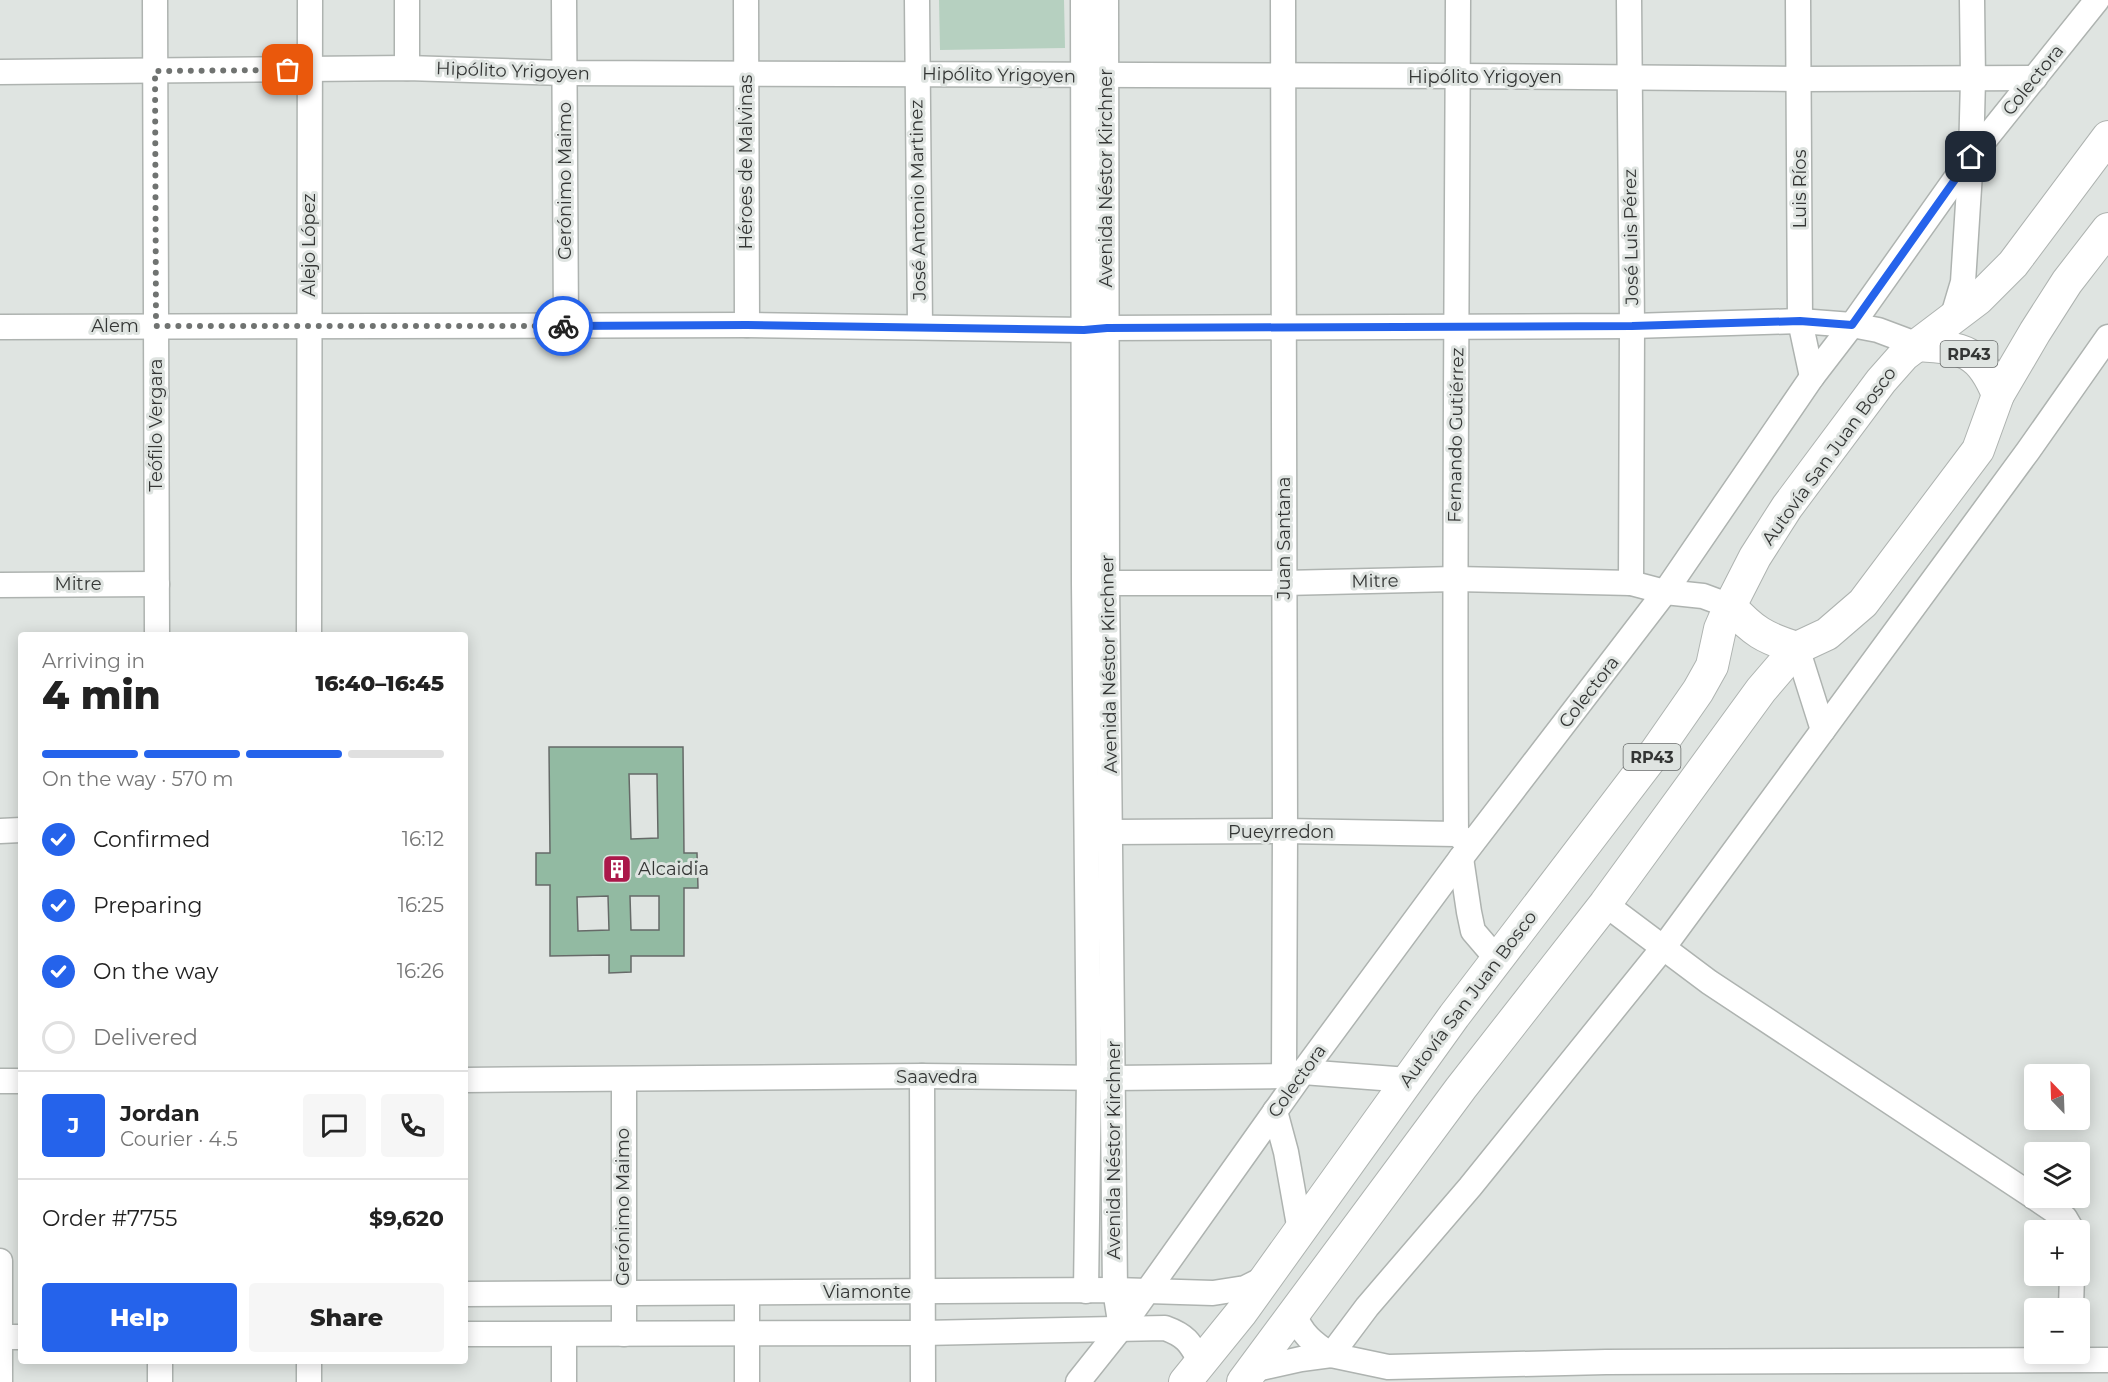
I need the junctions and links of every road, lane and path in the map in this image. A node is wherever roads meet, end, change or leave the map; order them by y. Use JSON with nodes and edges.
{"nodes":[{"id":1,"x":155,"y":0,"type":"edge"},
{"id":2,"x":310,"y":0,"type":"edge"},
{"id":3,"x":406,"y":0,"type":"edge"},
{"id":4,"x":564,"y":0,"type":"edge"},
{"id":5,"x":746,"y":0,"type":"edge"},
{"id":6,"x":917,"y":0,"type":"edge"},
{"id":7,"x":1083,"y":0,"type":"edge"},
{"id":8,"x":1106,"y":0,"type":"edge"},
{"id":9,"x":1283,"y":0,"type":"edge"},
{"id":10,"x":1458,"y":0,"type":"edge"},
{"id":11,"x":1629,"y":0,"type":"edge"},
{"id":12,"x":1798,"y":0,"type":"edge"},
{"id":13,"x":1972,"y":0,"type":"edge"},
{"id":14,"x":2097,"y":0,"type":"edge"},
{"id":15,"x":407,"y":68,"type":"junction"},
{"id":16,"x":311,"y":70,"type":"junction"},
{"id":17,"x":155,"y":71,"type":"junction"},
{"id":18,"x":0,"y":72,"type":"edge"},
{"id":19,"x":564,"y":74,"type":"junction"},
{"id":20,"x":746,"y":74,"type":"junction"},
{"id":21,"x":917,"y":74,"type":"junction"},
{"id":22,"x":1094,"y":75,"type":"junction"},
{"id":23,"x":1458,"y":76,"type":"junction"},
{"id":24,"x":1284,"y":77,"type":"junction"},
{"id":25,"x":1630,"y":78,"type":"junction"},
{"id":26,"x":2035,"y":78,"type":"junction"},
{"id":27,"x":1800,"y":79,"type":"junction"},
{"id":28,"x":1973,"y":79,"type":"junction"},
{"id":29,"x":2108,"y":136,"type":"edge"},
{"id":30,"x":1971,"y":157,"type":"junction"},
{"id":31,"x":2108,"y":228,"type":"edge"},
{"id":32,"x":1952,"y":319,"type":"junction"},
{"id":33,"x":1800,"y":321,"type":"junction"},
{"id":34,"x":747,"y":325,"type":"junction"},
{"id":35,"x":1852,"y":325,"type":"junction"},
{"id":36,"x":156,"y":326,"type":"junction"},
{"id":37,"x":309,"y":326,"type":"junction"},
{"id":38,"x":566,"y":326,"type":"junction"},
{"id":39,"x":1632,"y":326,"type":"junction"},
{"id":40,"x":0,"y":327,"type":"edge"},
{"id":41,"x":920,"y":327,"type":"junction"},
{"id":42,"x":1458,"y":327,"type":"junction"},
{"id":43,"x":1284,"y":328,"type":"junction"},
{"id":44,"x":1096,"y":329,"type":"junction"},
{"id":45,"x":2108,"y":337,"type":"edge"},
{"id":46,"x":1918,"y":345,"type":"junction"},
{"id":47,"x":1812,"y":377,"type":"junction"},
{"id":48,"x":1998,"y":395,"type":"junction"},
{"id":49,"x":1978,"y":450,"type":"junction"},
{"id":50,"x":2010,"y":474,"type":"junction"},
{"id":51,"x":1455,"y":579,"type":"junction"},
{"id":52,"x":1096,"y":583,"type":"junction"},
{"id":53,"x":1284,"y":583,"type":"junction"},
{"id":54,"x":1631,"y":583,"type":"junction"},
{"id":55,"x":157,"y":584,"type":"junction"},
{"id":56,"x":0,"y":585,"type":"edge"},
{"id":57,"x":1665,"y":592,"type":"junction"},
{"id":58,"x":1730,"y":606,"type":"junction"},
{"id":59,"x":157,"y":632,"type":"edge"},
{"id":60,"x":309,"y":632,"type":"edge"},
{"id":61,"x":1797,"y":648,"type":"junction"},
{"id":62,"x":1823,"y":730,"type":"junction"},
{"id":63,"x":0,"y":831,"type":"edge"},
{"id":64,"x":18,"y":831,"type":"edge"},
{"id":65,"x":1285,"y":831,"type":"junction"},
{"id":66,"x":1099,"y":833,"type":"junction"},
{"id":67,"x":1463,"y":846,"type":"junction"},
{"id":68,"x":1605,"y":904,"type":"junction"},
{"id":69,"x":1663,"y":948,"type":"junction"},
{"id":70,"x":1497,"y":959,"type":"junction"},
{"id":71,"x":1293,"y":1074,"type":"junction"},
{"id":72,"x":922,"y":1076,"type":"junction"},
{"id":73,"x":1089,"y":1077,"type":"junction"},
{"id":74,"x":1113,"y":1078,"type":"junction"},
{"id":75,"x":468,"y":1080,"type":"edge"},
{"id":76,"x":624,"y":1080,"type":"junction"},
{"id":77,"x":1408,"y":1080,"type":"junction"},
{"id":78,"x":0,"y":1081,"type":"edge"},
{"id":79,"x":18,"y":1081,"type":"edge"},
{"id":80,"x":1275,"y":1111,"type":"junction"},
{"id":81,"x":2024,"y":1190,"type":"edge"},
{"id":82,"x":2050,"y":1208,"type":"edge"},
{"id":83,"x":2066,"y":1220,"type":"edge"},
{"id":84,"x":1300,"y":1231,"type":"junction"},
{"id":85,"x":0,"y":1261,"type":"edge"},
{"id":86,"x":1267,"y":1277,"type":"junction"},
{"id":87,"x":1115,"y":1290,"type":"junction"},
{"id":88,"x":1086,"y":1291,"type":"junction"},
{"id":89,"x":923,"y":1292,"type":"junction"},
{"id":90,"x":1147,"y":1292,"type":"junction"},
{"id":91,"x":624,"y":1293,"type":"junction"},
{"id":92,"x":747,"y":1293,"type":"junction"},
{"id":93,"x":468,"y":1294,"type":"edge"},
{"id":94,"x":0,"y":1297,"type":"edge"},
{"id":95,"x":18,"y":1297,"type":"edge"},
{"id":96,"x":1294,"y":1313,"type":"junction"},
{"id":97,"x":1120,"y":1328,"type":"junction"},
{"id":98,"x":923,"y":1332,"type":"junction"},
{"id":99,"x":468,"y":1334,"type":"edge"},
{"id":100,"x":624,"y":1334,"type":"junction"},
{"id":101,"x":747,"y":1334,"type":"junction"},
{"id":102,"x":564,"y":1335,"type":"junction"},
{"id":103,"x":0,"y":1337,"type":"edge"},
{"id":104,"x":18,"y":1337,"type":"edge"},
{"id":105,"x":1331,"y":1355,"type":"junction"},
{"id":106,"x":2024,"y":1357,"type":"edge"},
{"id":107,"x":2090,"y":1359,"type":"edge"},
{"id":108,"x":2108,"y":1360,"type":"edge"},
{"id":109,"x":160,"y":1364,"type":"edge"},
{"id":110,"x":309,"y":1364,"type":"edge"},
{"id":111,"x":1193,"y":1372,"type":"edge"},
{"id":112,"x":1247,"y":1376,"type":"edge"},
{"id":113,"x":0,"y":1382,"type":"edge"},
{"id":114,"x":160,"y":1382,"type":"edge"},
{"id":115,"x":309,"y":1382,"type":"edge"},
{"id":116,"x":564,"y":1382,"type":"edge"},
{"id":117,"x":747,"y":1382,"type":"edge"},
{"id":118,"x":923,"y":1382,"type":"edge"},
{"id":119,"x":1078,"y":1382,"type":"edge"}],
"edges":[{"from":1,"to":17,"type":"street","name":"Teófilo Vergara"},
{"from":2,"to":16,"type":"street","name":"Alejo López"},
{"from":3,"to":15,"type":"street"},
{"from":4,"to":19,"type":"street","name":"Gerónimo Maimo"},
{"from":5,"to":20,"type":"street","name":"Héroes de Malvinas"},
{"from":6,"to":21,"type":"street","name":"José Antonio Martinez"},
{"from":7,"to":22,"type":"street","name":"Avenida Néstor Kirchner"},
{"from":8,"to":22,"type":"street","name":"Avenida Néstor Kirchner"},
{"from":9,"to":24,"type":"street","name":"Juan Santana"},
{"from":10,"to":23,"type":"street","name":"Fernando Gutiérrez"},
{"from":11,"to":25,"type":"street","name":"José Luis Pérez"},
{"from":12,"to":27,"type":"street","name":"Luis Ríos"},
{"from":13,"to":28,"type":"street"},
{"from":14,"to":26,"type":"street","name":"Colectora"},
{"from":15,"to":16,"type":"street","name":"Hipólito Yrigoyen"},
{"from":15,"to":19,"type":"street","name":"Hipólito Yrigoyen"},
{"from":16,"to":17,"type":"street","name":"Hipólito Yrigoyen"},
{"from":16,"to":37,"type":"street","name":"Alejo López"},
{"from":17,"to":18,"type":"street","name":"Hipólito Yrigoyen"},
{"from":17,"to":36,"type":"street","name":"Teófilo Vergara"},
{"from":19,"to":20,"type":"street","name":"Hipólito Yrigoyen"},
{"from":19,"to":38,"type":"street","name":"Gerónimo Maimo"},
{"from":20,"to":21,"type":"street","name":"Hipólito Yrigoyen"},
{"from":20,"to":34,"type":"street","name":"Héroes de Malvinas"},
{"from":21,"to":22,"type":"street","name":"Hipólito Yrigoyen"},
{"from":21,"to":41,"type":"street","name":"José Antonio Martinez"},
{"from":22,"to":24,"type":"street","name":"Hipólito Yrigoyen"},
{"from":22,"to":44,"type":"street","name":"Avenida Néstor Kirchner"},
{"from":23,"to":24,"type":"street","name":"Hipólito Yrigoyen"},
{"from":23,"to":25,"type":"street","name":"Hipólito Yrigoyen"},
{"from":23,"to":42,"type":"street","name":"Fernando Gutiérrez"},
{"from":24,"to":43,"type":"street","name":"Juan Santana"},
{"from":25,"to":27,"type":"street","name":"Hipólito Yrigoyen"},
{"from":25,"to":39,"type":"street","name":"José Luis Pérez"},
{"from":26,"to":28,"type":"street","name":"Hipólito Yrigoyen"},
{"from":26,"to":30,"type":"street","name":"Colectora"},
{"from":27,"to":28,"type":"street","name":"Hipólito Yrigoyen"},
{"from":27,"to":33,"type":"street","name":"Luis Ríos"},
{"from":28,"to":30,"type":"street"},
{"from":29,"to":32,"type":"main road","name":"Autovía San Juan Bosco","number":"RP43"},
{"from":30,"to":32,"type":"street"},
{"from":30,"to":35,"type":"street","name":"Colectora"},
{"from":31,"to":48,"type":"main road","number":"RP43"},
{"from":32,"to":46,"type":"main road","name":"Autovía San Juan Bosco","number":"RP43"},
{"from":33,"to":35,"type":"street","name":"Alem"},
{"from":33,"to":39,"type":"street","name":"Alem"},
{"from":33,"to":47,"type":"street","name":"Luis Ríos"},
{"from":34,"to":38,"type":"street","name":"Alem"},
{"from":34,"to":41,"type":"street","name":"Alem"},
{"from":35,"to":46,"type":"street","name":"Alem"},
{"from":35,"to":47,"type":"street","name":"Colectora"},
{"from":36,"to":37,"type":"street","name":"Alem"},
{"from":36,"to":40,"type":"street","name":"Alem"},
{"from":36,"to":55,"type":"street","name":"Teófilo Vergara"},
{"from":37,"to":38,"type":"street","name":"Alem"},
{"from":37,"to":60,"type":"street","name":"Alejo López"},
{"from":39,"to":42,"type":"street","name":"Alem"},
{"from":39,"to":54,"type":"street","name":"José Luis Pérez"},
{"from":41,"to":44,"type":"street","name":"Alem"},
{"from":42,"to":43,"type":"street","name":"Alem"},
{"from":42,"to":51,"type":"street","name":"Fernando Gutiérrez"},
{"from":43,"to":44,"type":"street","name":"Alem"},
{"from":43,"to":53,"type":"street","name":"Juan Santana"},
{"from":44,"to":52,"type":"street","name":"Avenida Néstor Kirchner"},
{"from":45,"to":50,"type":"street"},
{"from":46,"to":48,"type":"main road","number":"RP43"},
{"from":46,"to":58,"type":"main road","name":"Autovía San Juan Bosco","number":"RP43"},
{"from":47,"to":57,"type":"street","name":"Colectora"},
{"from":48,"to":49,"type":"main road","number":"RP43"},
{"from":49,"to":50,"type":"street"},
{"from":49,"to":61,"type":"main road","number":"RP43"},
{"from":50,"to":62,"type":"street"},
{"from":51,"to":53,"type":"street","name":"Mitre"},
{"from":51,"to":54,"type":"street","name":"Mitre"},
{"from":51,"to":67,"type":"street","name":"Fernando Gutiérrez"},
{"from":52,"to":53,"type":"street","name":"Mitre"},
{"from":52,"to":66,"type":"street","name":"Avenida Néstor Kirchner"},
{"from":53,"to":65,"type":"street","name":"Juan Santana"},
{"from":54,"to":57,"type":"street","name":"Mitre"},
{"from":55,"to":56,"type":"street","name":"Mitre"},
{"from":55,"to":59,"type":"street","name":"Teófilo Vergara"},
{"from":57,"to":58,"type":"street","name":"Mitre"},
{"from":57,"to":67,"type":"street","name":"Colectora"},
{"from":58,"to":61,"type":"main road"},
{"from":58,"to":70,"type":"main road","name":"Autovía San Juan Bosco","number":"RP43"},
{"from":61,"to":62,"type":"street"},
{"from":61,"to":68,"type":"main road","number":"RP43"},
{"from":62,"to":69,"type":"street"},
{"from":63,"to":64,"type":"street"},
{"from":65,"to":66,"type":"street","name":"Pueyrredon"},
{"from":65,"to":67,"type":"street","name":"Pueyrredon"},
{"from":65,"to":71,"type":"street","name":"Juan Santana"},
{"from":66,"to":73,"type":"street","name":"Avenida Néstor Kirchner"},
{"from":66,"to":74,"type":"street","name":"Avenida Néstor Kirchner"},
{"from":67,"to":70,"type":"street","name":"Fernando Gutiérrez"},
{"from":67,"to":71,"type":"street","name":"Colectora"},
{"from":68,"to":69,"type":"street"},
{"from":68,"to":96,"type":"main road","number":"RP43"},
{"from":69,"to":81,"type":"street"},
{"from":69,"to":105,"type":"street"},
{"from":70,"to":77,"type":"main road","name":"Autovía San Juan Bosco","number":"RP43"},
{"from":71,"to":74,"type":"street","name":"Saavedra"},
{"from":71,"to":77,"type":"street","name":"Saavedra"},
{"from":71,"to":80,"type":"street","name":"Colectora"},
{"from":72,"to":73,"type":"street","name":"Saavedra"},
{"from":72,"to":76,"type":"street","name":"Saavedra"},
{"from":72,"to":89,"type":"street"},
{"from":73,"to":74,"type":"street","name":"Saavedra"},
{"from":73,"to":88,"type":"street","name":"Avenida Néstor Kirchner"},
{"from":74,"to":87,"type":"street","name":"Avenida Néstor Kirchner"},
{"from":75,"to":76,"type":"street","name":"Saavedra"},
{"from":76,"to":91,"type":"street","name":"Gerónimo Maimo"},
{"from":77,"to":84,"type":"main road","name":"Autovía San Juan Bosco","number":"RP43"},
{"from":78,"to":79,"type":"street"},
{"from":80,"to":84,"type":"street"},
{"from":80,"to":90,"type":"street","name":"Colectora"},
{"from":82,"to":83,"type":"street"},
{"from":84,"to":86,"type":"main road","name":"Autovía San Juan Bosco","number":"RP43"},
{"from":85,"to":94,"type":"street"},
{"from":86,"to":90,"type":"street","name":"Viamonte"},
{"from":86,"to":111,"type":"main road","name":"Autovía San Juan Bosco","number":"RP43"},
{"from":87,"to":88,"type":"street","name":"Viamonte"},
{"from":87,"to":90,"type":"street","name":"Viamonte"},
{"from":87,"to":97,"type":"street","name":"Avenida Néstor Kirchner"},
{"from":88,"to":89,"type":"street","name":"Viamonte"},
{"from":89,"to":92,"type":"street","name":"Viamonte"},
{"from":89,"to":98,"type":"street"},
{"from":90,"to":97,"type":"street","name":"Colectora"},
{"from":91,"to":92,"type":"street","name":"Viamonte"},
{"from":91,"to":93,"type":"street","name":"Viamonte"},
{"from":91,"to":100,"type":"street","name":"Gerónimo Maimo"},
{"from":92,"to":101,"type":"street"},
{"from":94,"to":95,"type":"street"},
{"from":94,"to":103,"type":"street"},
{"from":96,"to":105,"type":"street"},
{"from":96,"to":112,"type":"main road","number":"RP43"},
{"from":97,"to":98,"type":"street"},
{"from":97,"to":111,"type":"street"},
{"from":97,"to":119,"type":"street","name":"Colectora"},
{"from":98,"to":101,"type":"street"},
{"from":98,"to":118,"type":"street"},
{"from":99,"to":102,"type":"street"},
{"from":100,"to":101,"type":"street"},
{"from":100,"to":102,"type":"street"},
{"from":101,"to":117,"type":"street"},
{"from":102,"to":116,"type":"street"},
{"from":103,"to":104,"type":"street"},
{"from":103,"to":113,"type":"street"},
{"from":105,"to":106,"type":"street"},
{"from":105,"to":112,"type":"street"},
{"from":107,"to":108,"type":"street"},
{"from":109,"to":114,"type":"street"},
{"from":110,"to":115,"type":"street"}]}
